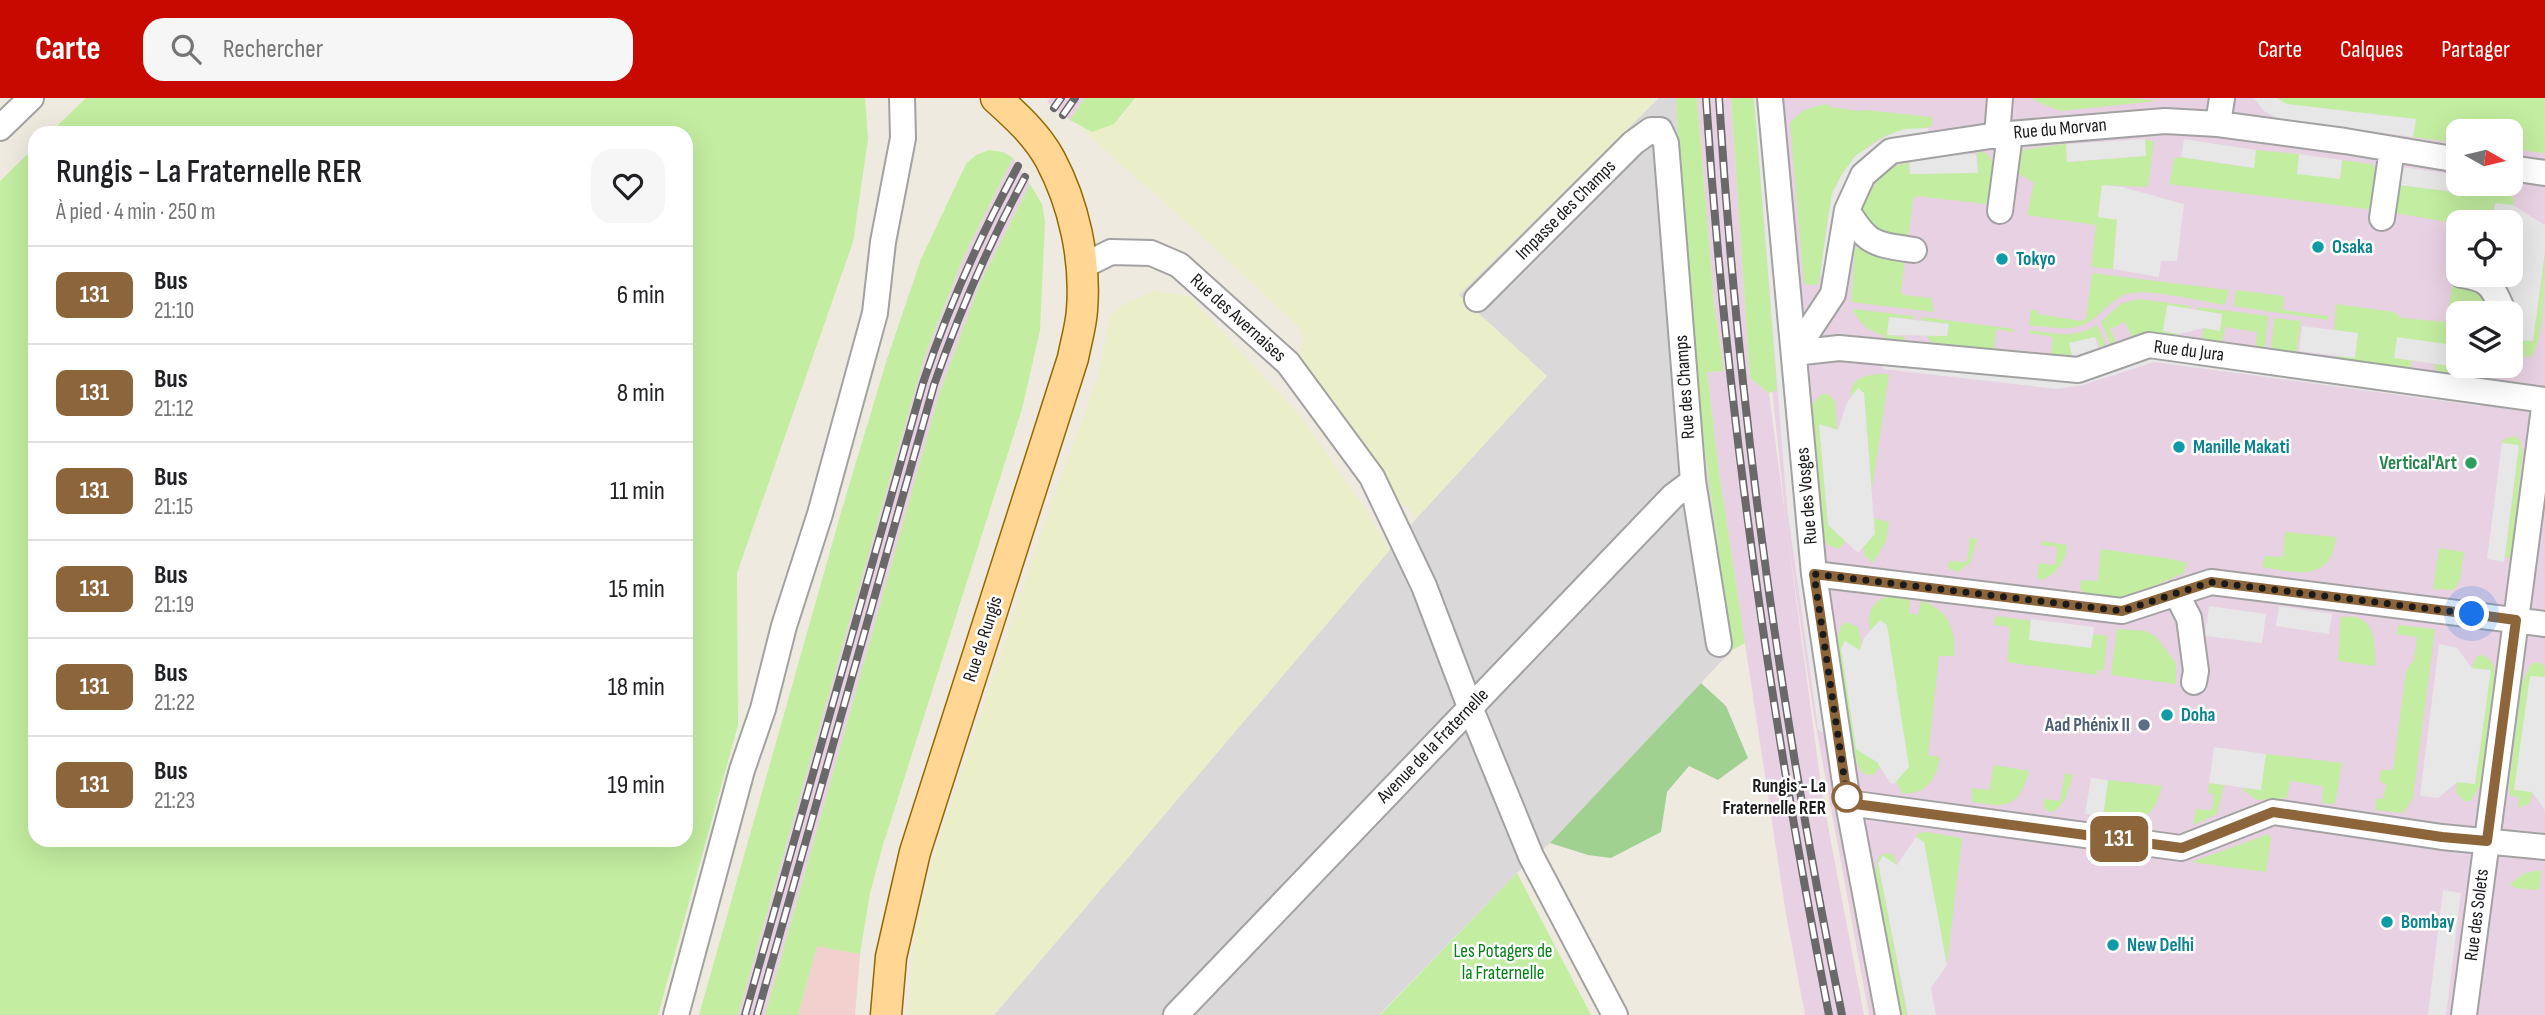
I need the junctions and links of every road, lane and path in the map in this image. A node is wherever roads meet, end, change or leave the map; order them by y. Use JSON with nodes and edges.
{"nodes":[{"id":1,"x":9,"y":98,"type":"edge"},
{"id":2,"x":30,"y":98,"type":"edge"},
{"id":3,"x":902,"y":98,"type":"edge"},
{"id":4,"x":996,"y":98,"type":"edge"},
{"id":5,"x":2000,"y":98,"type":"edge"},
{"id":6,"x":2222,"y":98,"type":"edge"},
{"id":7,"x":1773,"y":99,"type":"edge"},
{"id":8,"x":0,"y":107,"type":"edge"},
{"id":9,"x":2218,"y":124,"type":"junction"},
{"id":10,"x":0,"y":128,"type":"edge"},
{"id":11,"x":1660,"y":130,"type":"joint"},
{"id":12,"x":2004,"y":134,"type":"junction"},
{"id":13,"x":2392,"y":149,"type":"junction"},
{"id":14,"x":2446,"y":158,"type":"edge"},
{"id":15,"x":2524,"y":170,"type":"edge"},
{"id":16,"x":2545,"y":173,"type":"edge"},
{"id":17,"x":1847,"y":210,"type":"junction"},
{"id":18,"x":2000,"y":211,"type":"dead end"},
{"id":19,"x":2382,"y":218,"type":"dead end"},
{"id":20,"x":1914,"y":250,"type":"dead end"},
{"id":21,"x":1083,"y":265,"type":"junction"},
{"id":22,"x":1477,"y":299,"type":"dead end"},
{"id":23,"x":1794,"y":352,"type":"junction"},
{"id":24,"x":2545,"y":400,"type":"edge"},
{"id":25,"x":1693,"y":481,"type":"junction"},
{"id":26,"x":1814,"y":574,"type":"junction"},
{"id":27,"x":2176,"y":593,"type":"junction"},
{"id":28,"x":2516,"y":620,"type":"junction"},
{"id":29,"x":2545,"y":624,"type":"edge"},
{"id":30,"x":1719,"y":644,"type":"dead end"},
{"id":31,"x":2194,"y":682,"type":"dead end"},
{"id":32,"x":1470,"y":707,"type":"junction"},
{"id":33,"x":1848,"y":803,"type":"junction"},
{"id":34,"x":2487,"y":841,"type":"junction"},
{"id":35,"x":2545,"y":847,"type":"edge"},
{"id":36,"x":676,"y":1015,"type":"edge"},
{"id":37,"x":886,"y":1015,"type":"edge"},
{"id":38,"x":1176,"y":1015,"type":"edge"},
{"id":39,"x":1615,"y":1015,"type":"edge"},
{"id":40,"x":1888,"y":1015,"type":"edge"},
{"id":41,"x":2464,"y":1015,"type":"edge"}],
"edges":[{"from":1,"to":8,"type":"street"},
{"from":2,"to":10,"type":"street"},
{"from":3,"to":36,"type":"street"},
{"from":4,"to":21,"type":"main road"},
{"from":5,"to":12,"type":"street"},
{"from":6,"to":9,"type":"street"},
{"from":7,"to":23,"type":"street","name":"Rue des Vosges"},
{"from":9,"to":12,"type":"street","name":"Rue du Morvan"},
{"from":9,"to":13,"type":"street","name":"Rue du Morvan"},
{"from":11,"to":22,"type":"street","name":"Impasse des Champs"},
{"from":11,"to":25,"type":"street","name":"Rue des Champs"},
{"from":12,"to":17,"type":"street","name":"Rue du Morvan"},
{"from":12,"to":18,"type":"street"},
{"from":13,"to":14,"type":"street","name":"Rue du Morvan"},
{"from":13,"to":19,"type":"street"},
{"from":15,"to":16,"type":"street"},
{"from":17,"to":20,"type":"street"},
{"from":17,"to":23,"type":"street","name":"Rue du Morvan"},
{"from":21,"to":32,"type":"street","name":"Rue des Avernaises"},
{"from":21,"to":37,"type":"main road","name":"Rue de Rungis"},
{"from":23,"to":24,"type":"street","name":"Rue du Jura"},
{"from":23,"to":26,"type":"street","name":"Rue des Vosges"},
{"from":24,"to":28,"type":"street","name":"Rue des Solets"},
{"from":25,"to":30,"type":"street","name":"Rue des Champs"},
{"from":25,"to":32,"type":"street","name":"Avenue de la Fraternelle"},
{"from":26,"to":27,"type":"street"},
{"from":26,"to":33,"type":"street","name":"Rue des Vosges"},
{"from":27,"to":28,"type":"street"},
{"from":27,"to":31,"type":"street"},
{"from":28,"to":29,"type":"street"},
{"from":28,"to":34,"type":"street","name":"Rue des Solets"},
{"from":32,"to":38,"type":"street","name":"Avenue de la Fraternelle"},
{"from":32,"to":39,"type":"street","name":"Rue des Avernaises"},
{"from":33,"to":34,"type":"street"},
{"from":33,"to":40,"type":"street","name":"Rue des Vosges"},
{"from":34,"to":35,"type":"street"},
{"from":34,"to":41,"type":"street","name":"Rue des Solets"}]}
